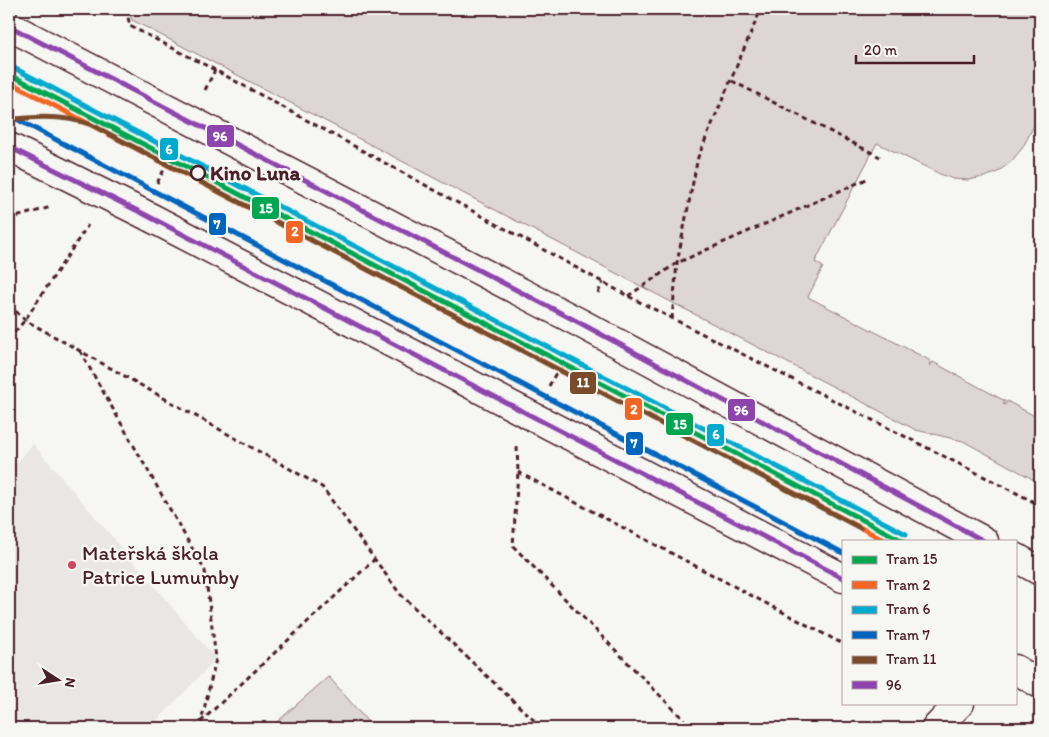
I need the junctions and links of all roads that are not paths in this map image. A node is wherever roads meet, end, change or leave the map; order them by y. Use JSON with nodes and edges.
{"nodes":[{"id":1,"x":9,"y":26,"type":"edge"},
{"id":2,"x":9,"y":147,"type":"edge"},
{"id":3,"x":9,"y":156,"type":"edge"},
{"id":4,"x":36,"y":161,"type":"junction"},
{"id":5,"x":982,"y":540,"type":"edge"},
{"id":6,"x":1016,"y":559,"type":"edge"},
{"id":7,"x":1040,"y":571,"type":"edge"},
{"id":8,"x":842,"y":577,"type":"edge"},
{"id":9,"x":1016,"y":670,"type":"edge"},
{"id":10,"x":1040,"y":684,"type":"edge"},
{"id":11,"x":959,"y":704,"type":"edge"},
{"id":12,"x":936,"y":728,"type":"edge"}],
"edges":[{"from":1,"to":5,"type":"street"},
{"from":2,"to":4,"type":"street"},
{"from":3,"to":4,"type":"street"},
{"from":4,"to":8,"type":"street"},
{"from":6,"to":7,"type":"street"},
{"from":9,"to":10,"type":"street"},
{"from":11,"to":12,"type":"street"}]}
